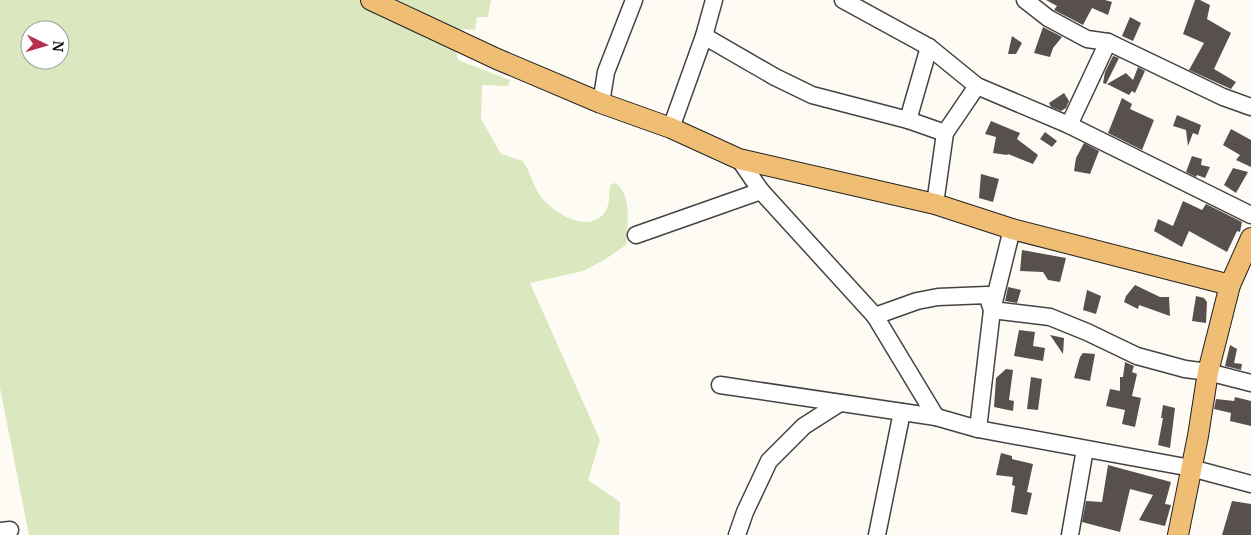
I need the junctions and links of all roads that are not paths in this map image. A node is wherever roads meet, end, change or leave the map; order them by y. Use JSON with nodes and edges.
{"nodes":[{"id":1,"x":371,"y":0,"type":"edge"},
{"id":2,"x":634,"y":0,"type":"edge"},
{"id":3,"x":714,"y":0,"type":"edge"},
{"id":4,"x":843,"y":0,"type":"edge"},
{"id":5,"x":1025,"y":0,"type":"edge"},
{"id":6,"x":704,"y":36,"type":"junction"},
{"id":7,"x":1108,"y":42,"type":"junction"},
{"id":8,"x":929,"y":47,"type":"junction"},
{"id":9,"x":977,"y":86,"type":"junction"},
{"id":10,"x":601,"y":103,"type":"junction"},
{"id":11,"x":1251,"y":107,"type":"edge"},
{"id":12,"x":908,"y":120,"type":"junction"},
{"id":13,"x":1069,"y":125,"type":"junction"},
{"id":14,"x":670,"y":128,"type":"junction"},
{"id":15,"x":945,"y":132,"type":"junction"},
{"id":16,"x":739,"y":159,"type":"junction"},
{"id":17,"x":761,"y":191,"type":"junction"},
{"id":18,"x":935,"y":204,"type":"junction"},
{"id":19,"x":1251,"y":215,"type":"edge"},
{"id":20,"x":1012,"y":229,"type":"junction"},
{"id":21,"x":636,"y":235,"type":"dead end"},
{"id":22,"x":1251,"y":238,"type":"edge"},
{"id":23,"x":1244,"y":268,"type":"edge"},
{"id":24,"x":1230,"y":285,"type":"junction"},
{"id":25,"x":992,"y":310,"type":"junction"},
{"id":26,"x":875,"y":316,"type":"junction"},
{"id":27,"x":1208,"y":372,"type":"junction"},
{"id":28,"x":1251,"y":383,"type":"edge"},
{"id":29,"x":720,"y":385,"type":"dead end"},
{"id":30,"x":840,"y":403,"type":"junction"},
{"id":31,"x":902,"y":412,"type":"junction"},
{"id":32,"x":936,"y":418,"type":"junction"},
{"id":33,"x":978,"y":429,"type":"junction"},
{"id":34,"x":1085,"y":449,"type":"junction"},
{"id":35,"x":1191,"y":468,"type":"junction"},
{"id":36,"x":1251,"y":484,"type":"edge"},
{"id":37,"x":737,"y":535,"type":"edge"},
{"id":38,"x":877,"y":535,"type":"edge"},
{"id":39,"x":1070,"y":535,"type":"edge"},
{"id":40,"x":1178,"y":535,"type":"edge"}],
"edges":[{"from":1,"to":10,"type":"main road"},
{"from":2,"to":10,"type":"street"},
{"from":3,"to":6,"type":"street"},
{"from":4,"to":8,"type":"street"},
{"from":5,"to":7,"type":"street"},
{"from":6,"to":12,"type":"street"},
{"from":6,"to":14,"type":"street"},
{"from":7,"to":11,"type":"street"},
{"from":7,"to":13,"type":"street"},
{"from":8,"to":9,"type":"street"},
{"from":8,"to":12,"type":"street"},
{"from":9,"to":13,"type":"street"},
{"from":9,"to":15,"type":"street"},
{"from":10,"to":14,"type":"main road"},
{"from":12,"to":15,"type":"street"},
{"from":13,"to":19,"type":"street"},
{"from":14,"to":16,"type":"main road"},
{"from":15,"to":18,"type":"street"},
{"from":16,"to":17,"type":"street"},
{"from":16,"to":18,"type":"main road"},
{"from":17,"to":21,"type":"street"},
{"from":17,"to":26,"type":"street"},
{"from":18,"to":20,"type":"main road"},
{"from":20,"to":24,"type":"main road"},
{"from":20,"to":25,"type":"street"},
{"from":22,"to":23,"type":"main road"},
{"from":23,"to":24,"type":"main road"},
{"from":24,"to":27,"type":"main road"},
{"from":25,"to":26,"type":"street"},
{"from":25,"to":27,"type":"street"},
{"from":25,"to":33,"type":"street"},
{"from":26,"to":32,"type":"street"},
{"from":27,"to":28,"type":"street"},
{"from":27,"to":35,"type":"main road"},
{"from":29,"to":30,"type":"street"},
{"from":30,"to":31,"type":"street"},
{"from":30,"to":37,"type":"street"},
{"from":31,"to":32,"type":"street"},
{"from":31,"to":38,"type":"street"},
{"from":32,"to":33,"type":"street"},
{"from":33,"to":34,"type":"street"},
{"from":34,"to":35,"type":"street"},
{"from":34,"to":39,"type":"street"},
{"from":35,"to":36,"type":"street"},
{"from":35,"to":40,"type":"main road"}]}
